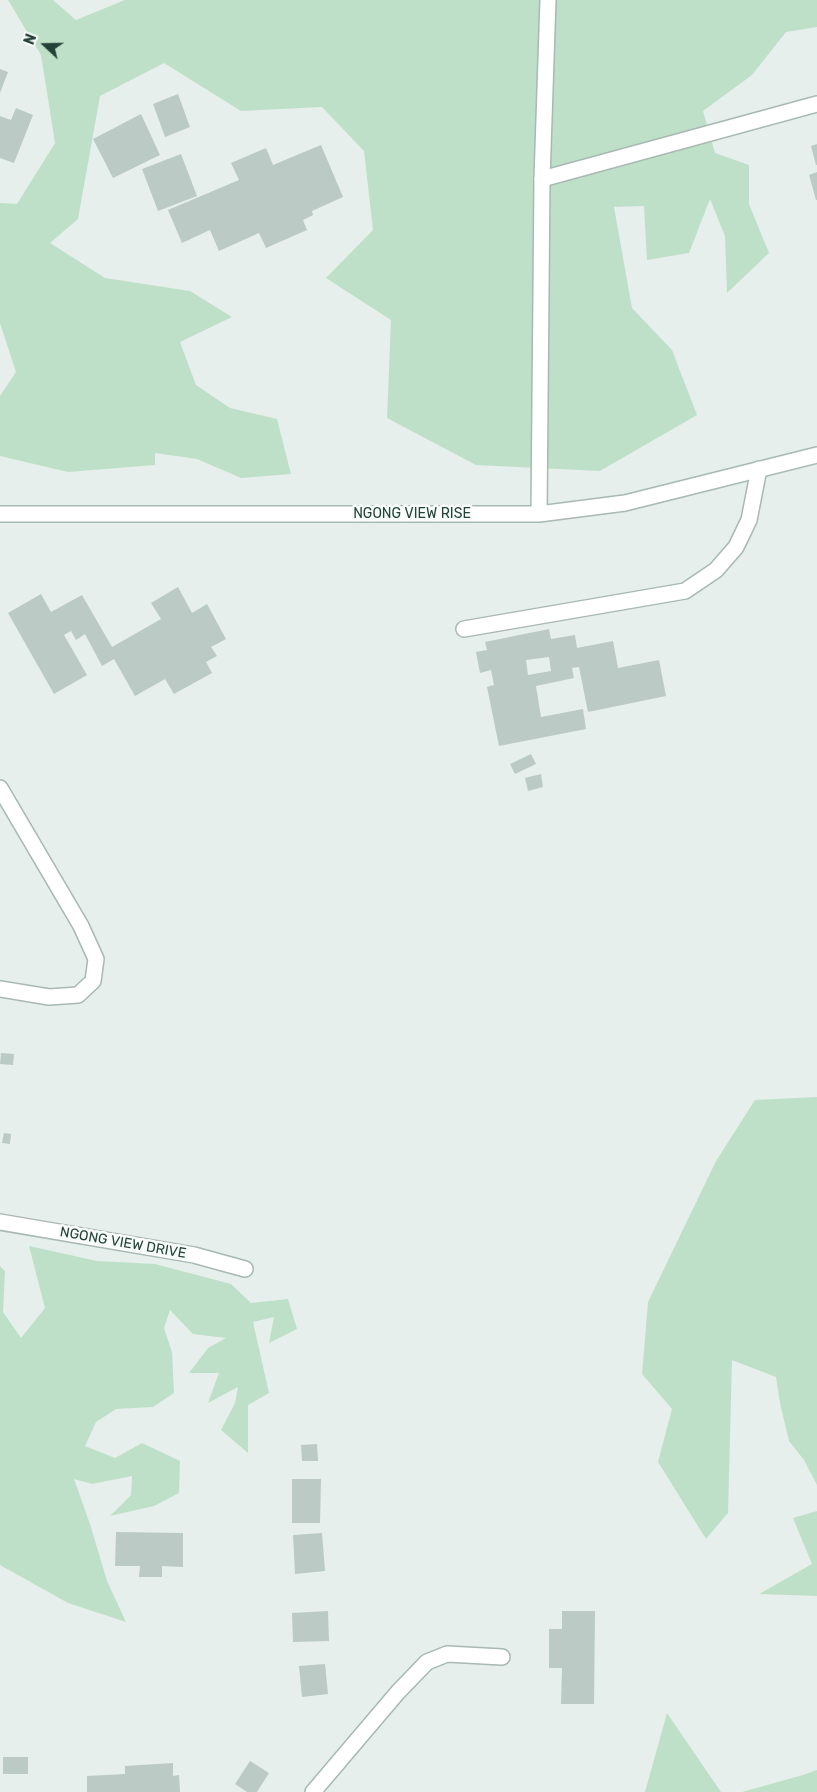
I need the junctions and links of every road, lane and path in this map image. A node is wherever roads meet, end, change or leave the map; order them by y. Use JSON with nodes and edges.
{"nodes":[{"id":1,"x":548,"y":0,"type":"edge"},
{"id":2,"x":817,"y":104,"type":"edge"},
{"id":3,"x":542,"y":178,"type":"junction"},
{"id":4,"x":817,"y":454,"type":"edge"},
{"id":5,"x":759,"y":470,"type":"junction"},
{"id":6,"x":0,"y":514,"type":"edge"},
{"id":7,"x":539,"y":514,"type":"junction"},
{"id":8,"x":464,"y":629,"type":"dead end"},
{"id":9,"x":0,"y":788,"type":"edge"},
{"id":10,"x":0,"y":989,"type":"edge"},
{"id":11,"x":0,"y":1222,"type":"edge"},
{"id":12,"x":245,"y":1269,"type":"dead end"},
{"id":13,"x":502,"y":1656,"type":"dead end"},
{"id":14,"x":314,"y":1792,"type":"edge"}],
"edges":[{"from":1,"to":3,"type":"street"},
{"from":2,"to":3,"type":"street"},
{"from":3,"to":7,"type":"street"},
{"from":4,"to":5,"type":"street","name":"NGONG VIEW RISE"},
{"from":5,"to":7,"type":"street","name":"NGONG VIEW RISE"},
{"from":5,"to":8,"type":"street"},
{"from":6,"to":7,"type":"street","name":"NGONG VIEW RISE"},
{"from":9,"to":10,"type":"street"},
{"from":11,"to":12,"type":"street","name":"NGONG VIEW DRIVE"},
{"from":13,"to":14,"type":"street"}]}
